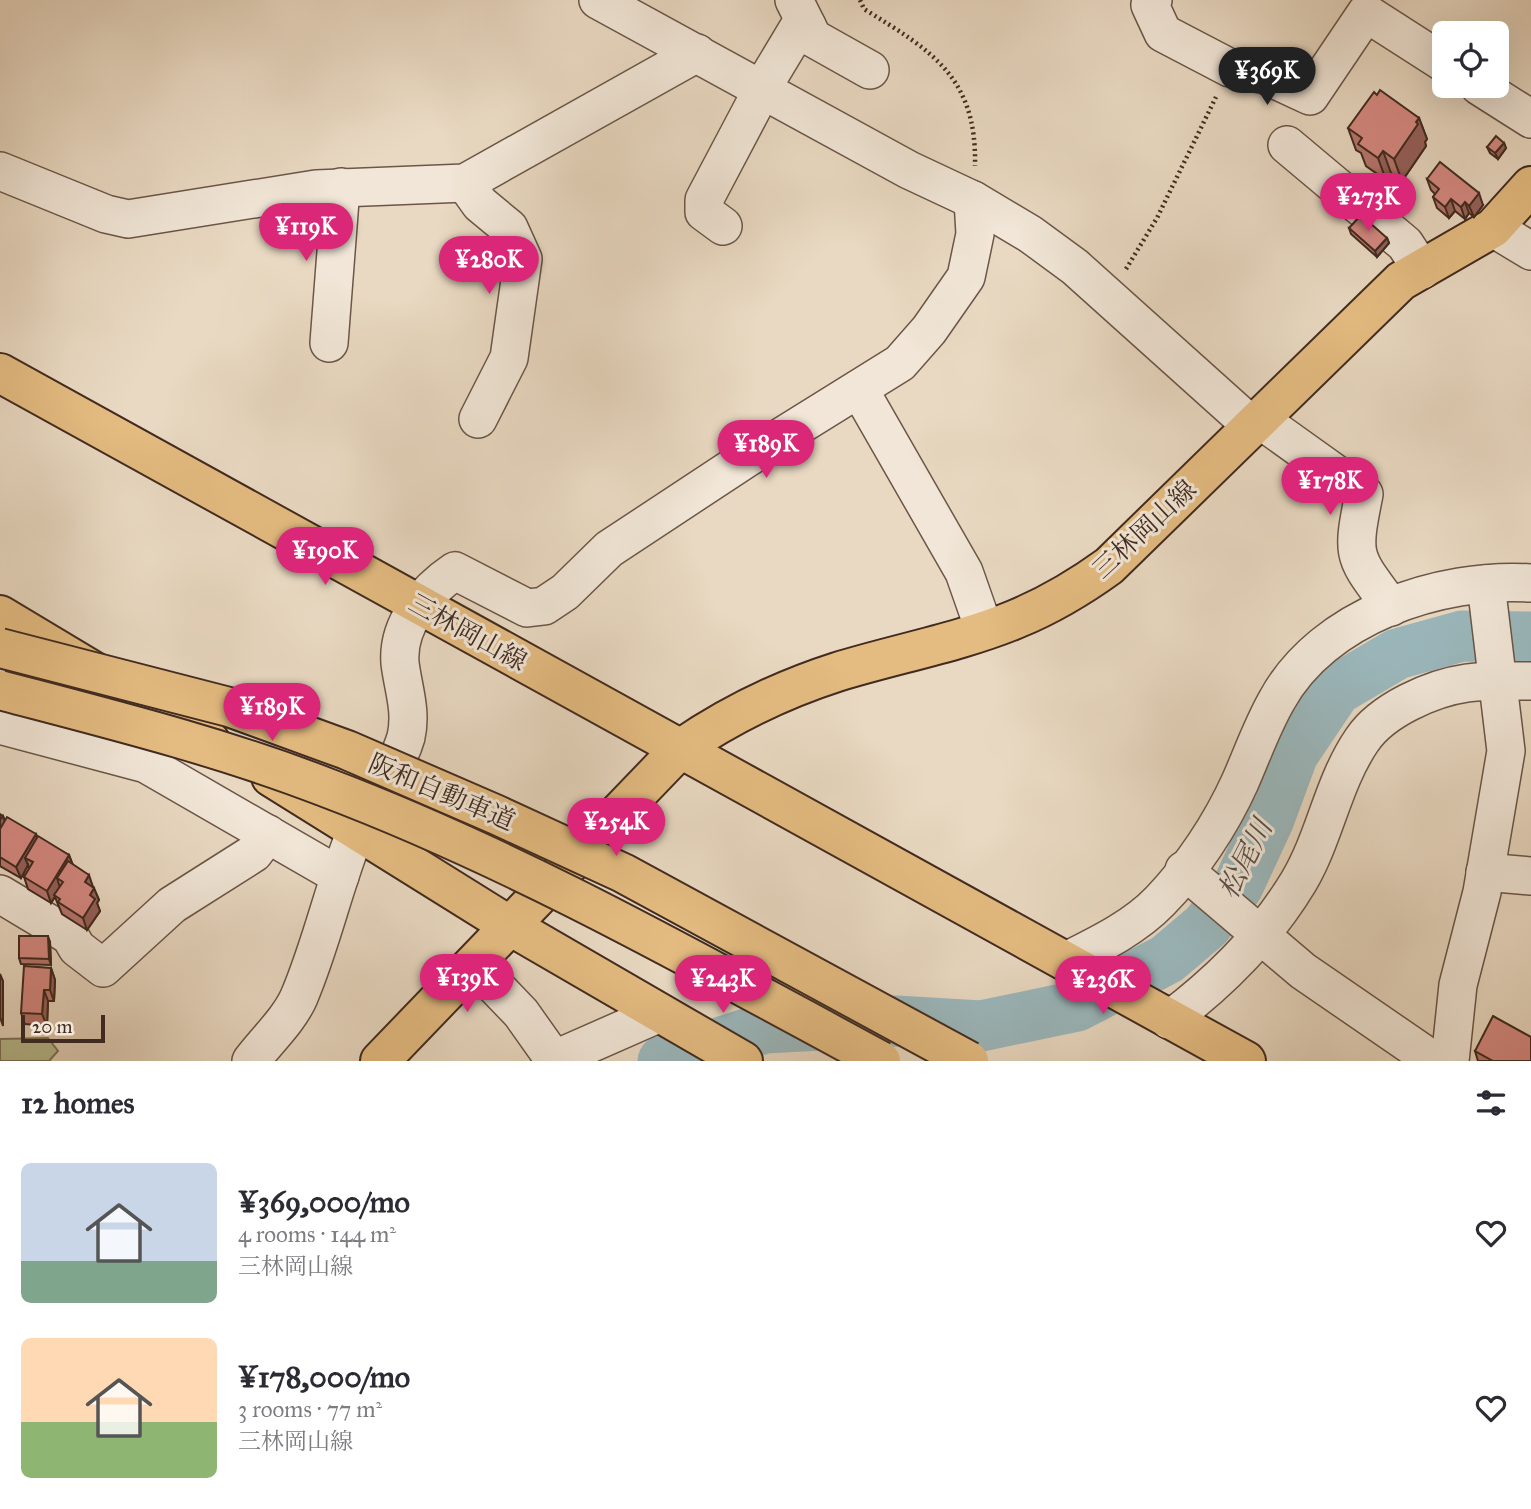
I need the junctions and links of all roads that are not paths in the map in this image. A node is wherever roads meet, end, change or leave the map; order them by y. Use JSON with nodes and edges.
{"nodes":[{"id":1,"x":1153,"y":0,"type":"edge"},
{"id":2,"x":620,"y":5,"type":"edge"},
{"id":3,"x":801,"y":13,"type":"edge"},
{"id":4,"x":697,"y":53,"type":"junction"},
{"id":5,"x":1432,"y":55,"type":"edge"},
{"id":6,"x":870,"y":70,"type":"dead end"},
{"id":7,"x":763,"y":89,"type":"junction"},
{"id":8,"x":1498,"y":98,"type":"edge"},
{"id":9,"x":1531,"y":119,"type":"edge"},
{"id":10,"x":1287,"y":145,"type":"dead end"},
{"id":11,"x":0,"y":171,"type":"edge"},
{"id":12,"x":465,"y":183,"type":"junction"},
{"id":13,"x":341,"y":187,"type":"junction"},
{"id":14,"x":1531,"y":187,"type":"edge"},
{"id":15,"x":973,"y":200,"type":"junction"},
{"id":16,"x":723,"y":226,"type":"dead end"},
{"id":17,"x":1493,"y":228,"type":"junction"},
{"id":18,"x":1531,"y":251,"type":"edge"},
{"id":19,"x":1422,"y":270,"type":"junction"},
{"id":20,"x":329,"y":343,"type":"dead end"},
{"id":21,"x":0,"y":373,"type":"edge"},
{"id":22,"x":859,"y":389,"type":"junction"},
{"id":23,"x":478,"y":419,"type":"dead end"},
{"id":24,"x":1256,"y":422,"type":"junction"},
{"id":25,"x":1531,"y":583,"type":"edge"},
{"id":26,"x":1486,"y":584,"type":"junction"},
{"id":27,"x":418,"y":605,"type":"junction"},
{"id":28,"x":1391,"y":607,"type":"junction"},
{"id":29,"x":0,"y":615,"type":"edge"},
{"id":30,"x":984,"y":629,"type":"junction"},
{"id":31,"x":0,"y":648,"type":"edge"},
{"id":32,"x":1514,"y":681,"type":"edge"},
{"id":33,"x":0,"y":690,"type":"edge"},
{"id":34,"x":0,"y":725,"type":"edge"},
{"id":35,"x":680,"y":749,"type":"junction"},
{"id":36,"x":356,"y":828,"type":"junction"},
{"id":37,"x":268,"y":834,"type":"junction"},
{"id":38,"x":1184,"y":870,"type":"junction"},
{"id":39,"x":1485,"y":872,"type":"junction"},
{"id":40,"x":340,"y":876,"type":"junction"},
{"id":41,"x":1531,"y":876,"type":"edge"},
{"id":42,"x":0,"y":894,"type":"edge"},
{"id":43,"x":510,"y":926,"type":"junction"},
{"id":44,"x":1261,"y":936,"type":"junction"},
{"id":45,"x":1066,"y":961,"type":"junction"},
{"id":46,"x":474,"y":964,"type":"junction"},
{"id":47,"x":667,"y":1017,"type":"junction"},
{"id":48,"x":1169,"y":1020,"type":"junction"},
{"id":49,"x":554,"y":1060,"type":"edge"},
{"id":50,"x":742,"y":1060,"type":"edge"},
{"id":51,"x":251,"y":1061,"type":"edge"},
{"id":52,"x":380,"y":1061,"type":"edge"},
{"id":53,"x":881,"y":1061,"type":"edge"},
{"id":54,"x":969,"y":1061,"type":"edge"},
{"id":55,"x":1246,"y":1061,"type":"edge"},
{"id":56,"x":1434,"y":1061,"type":"edge"},
{"id":57,"x":1450,"y":1061,"type":"edge"}],
"edges":[{"from":1,"to":5,"type":"street"},
{"from":2,"to":4,"type":"street"},
{"from":3,"to":6,"type":"street"},
{"from":3,"to":7,"type":"street"},
{"from":4,"to":7,"type":"street"},
{"from":4,"to":12,"type":"street"},
{"from":7,"to":15,"type":"street"},
{"from":7,"to":16,"type":"street"},
{"from":8,"to":9,"type":"street"},
{"from":10,"to":19,"type":"street"},
{"from":11,"to":13,"type":"street"},
{"from":12,"to":13,"type":"street"},
{"from":12,"to":23,"type":"street"},
{"from":13,"to":20,"type":"street"},
{"from":14,"to":17,"type":"main road","name":"三林岡山線"},
{"from":15,"to":22,"type":"street"},
{"from":15,"to":24,"type":"street"},
{"from":17,"to":18,"type":"street"},
{"from":17,"to":19,"type":"main road","name":"三林岡山線"},
{"from":19,"to":24,"type":"main road","name":"三林岡山線"},
{"from":21,"to":27,"type":"main road","name":"三林岡山線"},
{"from":22,"to":27,"type":"street"},
{"from":22,"to":30,"type":"street"},
{"from":24,"to":28,"type":"street"},
{"from":24,"to":30,"type":"main road","name":"三林岡山線"},
{"from":25,"to":26,"type":"street"},
{"from":26,"to":28,"type":"street"},
{"from":26,"to":32,"type":"street"},
{"from":27,"to":35,"type":"main road","name":"三林岡山線"},
{"from":27,"to":36,"type":"street"},
{"from":28,"to":38,"type":"street"},
{"from":29,"to":36,"type":"main road"},
{"from":30,"to":35,"type":"main road","name":"三林岡山線"},
{"from":31,"to":54,"type":"main road","name":"阪和自動車道","bridge":true},
{"from":32,"to":39,"type":"street"},
{"from":32,"to":44,"type":"street"},
{"from":33,"to":53,"type":"main road","name":"阪和自動車道","bridge":true},
{"from":34,"to":37,"type":"street"},
{"from":35,"to":43,"type":"main road","name":"三林岡山線"},
{"from":35,"to":45,"type":"main road","name":"三林岡山線"},
{"from":36,"to":40,"type":"street"},
{"from":36,"to":43,"type":"main road"},
{"from":37,"to":40,"type":"street"},
{"from":37,"to":42,"type":"street"},
{"from":38,"to":44,"type":"street"},
{"from":38,"to":45,"type":"street"},
{"from":39,"to":41,"type":"street"},
{"from":39,"to":57,"type":"street"},
{"from":40,"to":51,"type":"street"},
{"from":43,"to":46,"type":"main road","name":"三林岡山線"},
{"from":43,"to":47,"type":"main road"},
{"from":44,"to":48,"type":"street"},
{"from":44,"to":56,"type":"street"},
{"from":45,"to":48,"type":"main road","name":"三林岡山線"},
{"from":46,"to":49,"type":"street"},
{"from":46,"to":52,"type":"main road","name":"三林岡山線"},
{"from":47,"to":49,"type":"street"},
{"from":47,"to":50,"type":"main road"},
{"from":48,"to":55,"type":"main road","name":"三林岡山線"}]}
